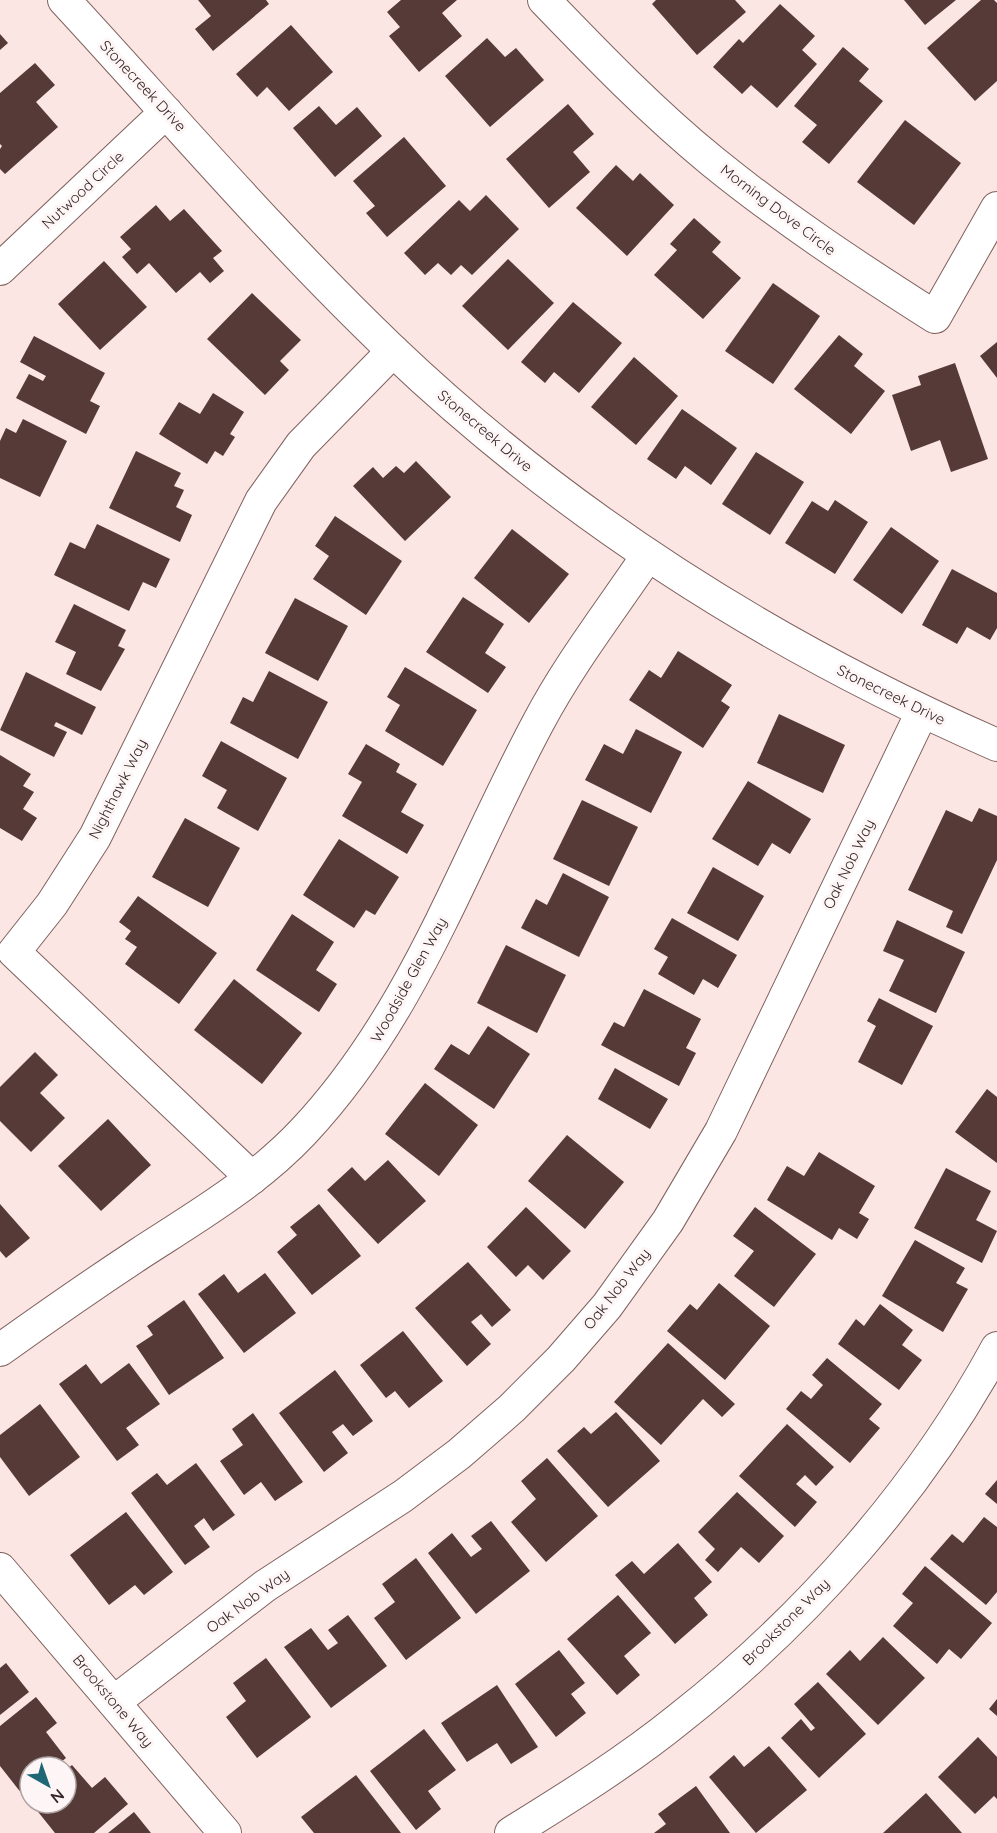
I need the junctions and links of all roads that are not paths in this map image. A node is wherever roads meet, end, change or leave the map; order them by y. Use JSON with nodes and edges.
{"nodes":[{"id":1,"x":64,"y":0,"type":"edge"},
{"id":2,"x":544,"y":0,"type":"edge"},
{"id":3,"x":166,"y":111,"type":"junction"},
{"id":4,"x":997,"y":208,"type":"edge"},
{"id":5,"x":0,"y":268,"type":"edge"},
{"id":6,"x":393,"y":351,"type":"junction"},
{"id":7,"x":648,"y":555,"type":"junction"},
{"id":8,"x":922,"y":712,"type":"junction"},
{"id":9,"x":997,"y":746,"type":"edge"},
{"id":10,"x":252,"y":1178,"type":"junction"},
{"id":11,"x":997,"y":1348,"type":"edge"},
{"id":12,"x":0,"y":1350,"type":"edge"},
{"id":13,"x":0,"y":1569,"type":"edge"},
{"id":14,"x":114,"y":1702,"type":"junction"},
{"id":15,"x":225,"y":1833,"type":"edge"},
{"id":16,"x":511,"y":1833,"type":"edge"}],
"edges":[{"from":1,"to":3,"type":"street","name":"Stonecreek Drive"},
{"from":2,"to":4,"type":"street","name":"Morning Dove Circle"},
{"from":3,"to":5,"type":"street","name":"Nutwood Circle"},
{"from":3,"to":6,"type":"street","name":"Stonecreek Drive"},
{"from":6,"to":7,"type":"street","name":"Stonecreek Drive"},
{"from":6,"to":10,"type":"street","name":"Nighthawk Way"},
{"from":7,"to":8,"type":"street","name":"Stonecreek Drive"},
{"from":7,"to":10,"type":"street","name":"Woodside Glen Way"},
{"from":8,"to":9,"type":"street","name":"Stonecreek Drive"},
{"from":8,"to":14,"type":"street","name":"Oak Nob Way"},
{"from":10,"to":12,"type":"street","name":"Woodside Glen Way"},
{"from":11,"to":16,"type":"street","name":"Brookstone Way"},
{"from":13,"to":14,"type":"street","name":"Brookstone Way"},
{"from":14,"to":15,"type":"street","name":"Brookstone Way"}]}
